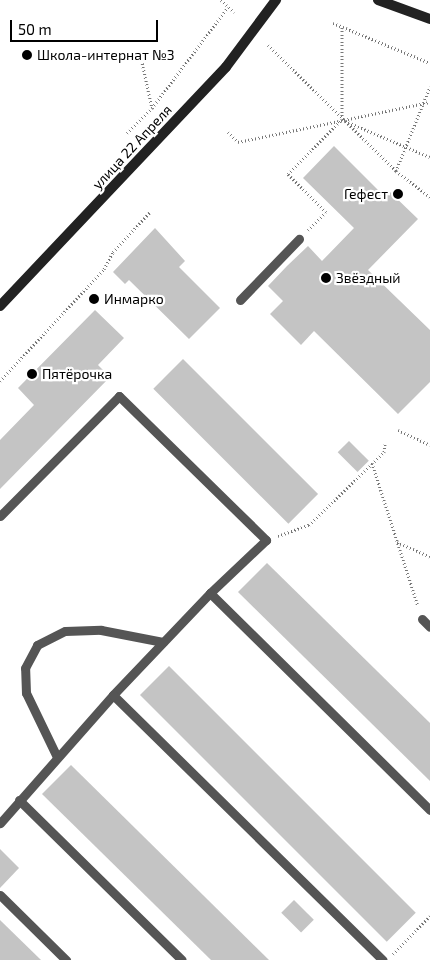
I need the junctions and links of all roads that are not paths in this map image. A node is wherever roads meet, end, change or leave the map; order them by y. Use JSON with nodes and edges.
{"nodes":[{"id":1,"x":276,"y":0,"type":"edge"},
{"id":2,"x":378,"y":0,"type":"edge"},
{"id":3,"x":430,"y":20,"type":"edge"},
{"id":4,"x":299,"y":239,"type":"road end"},
{"id":5,"x":240,"y":300,"type":"dead end"},
{"id":6,"x":0,"y":306,"type":"edge"},
{"id":7,"x":0,"y":516,"type":"edge"},
{"id":8,"x":210,"y":593,"type":"junction"},
{"id":9,"x":422,"y":619,"type":"road end"},
{"id":10,"x":430,"y":627,"type":"edge"},
{"id":11,"x":163,"y":642,"type":"junction"},
{"id":12,"x":113,"y":695,"type":"junction"},
{"id":13,"x":57,"y":757,"type":"junction"},
{"id":14,"x":19,"y":800,"type":"junction"},
{"id":15,"x":430,"y":810,"type":"edge"},
{"id":16,"x":3,"y":812,"type":"edge"},
{"id":17,"x":0,"y":823,"type":"edge"},
{"id":18,"x":0,"y":895,"type":"edge"},
{"id":19,"x":66,"y":960,"type":"edge"},
{"id":20,"x":182,"y":960,"type":"edge"},
{"id":21,"x":383,"y":960,"type":"edge"}],
"edges":[{"from":1,"to":6,"type":"main road","name":"улица 22 Апреля"},
{"from":2,"to":3,"type":"main road"},
{"from":4,"to":5,"type":"lane"},
{"from":7,"to":8,"type":"lane"},
{"from":8,"to":11,"type":"lane"},
{"from":8,"to":15,"type":"lane"},
{"from":9,"to":10,"type":"lane"},
{"from":11,"to":12,"type":"lane"},
{"from":11,"to":13,"type":"lane"},
{"from":12,"to":13,"type":"lane"},
{"from":12,"to":21,"type":"lane"},
{"from":13,"to":14,"type":"lane"},
{"from":14,"to":16,"type":"lane"},
{"from":14,"to":20,"type":"lane"},
{"from":16,"to":17,"type":"lane"},
{"from":18,"to":19,"type":"lane"}]}
